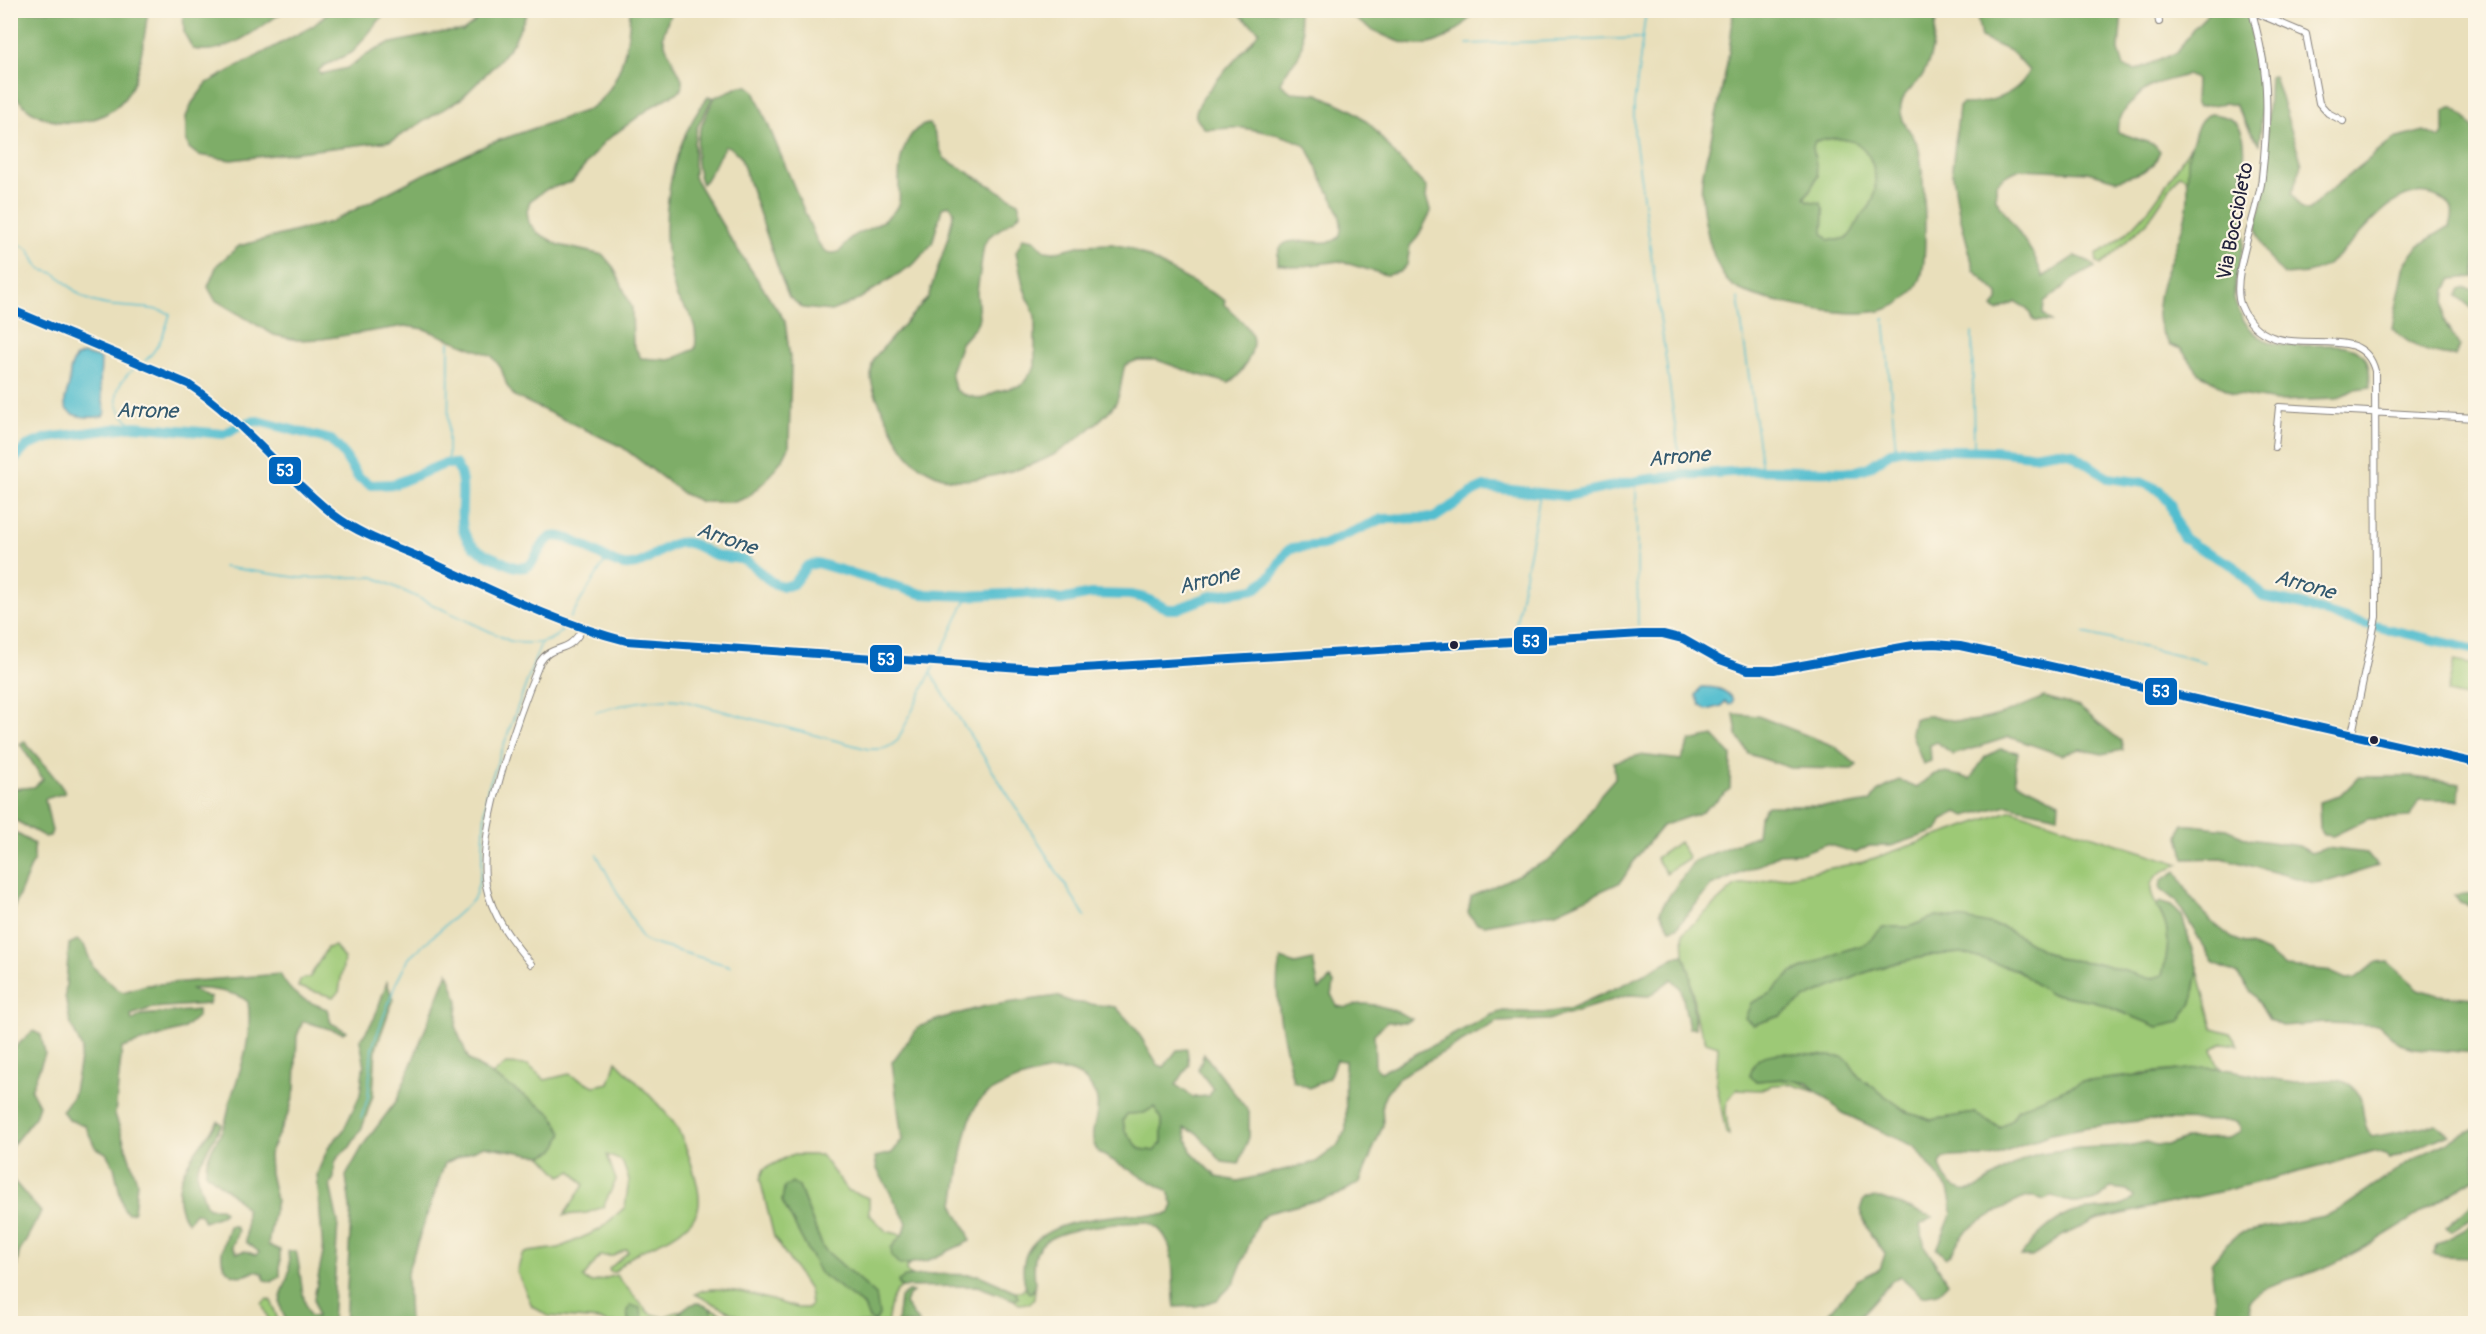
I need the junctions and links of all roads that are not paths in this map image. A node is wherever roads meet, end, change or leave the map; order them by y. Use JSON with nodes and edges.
{"nodes":[{"id":1,"x":2157,"y":10,"type":"edge"},
{"id":2,"x":2252,"y":11,"type":"edge"},
{"id":3,"x":2159,"y":22,"type":"dead end"},
{"id":4,"x":2343,"y":121,"type":"dead end"},
{"id":5,"x":10,"y":309,"type":"edge"},
{"id":6,"x":2376,"y":411,"type":"junction"},
{"id":7,"x":2475,"y":418,"type":"edge"},
{"id":8,"x":2275,"y":447,"type":"dead end"},
{"id":9,"x":577,"y":627,"type":"junction"},
{"id":10,"x":2352,"y":734,"type":"junction"},
{"id":11,"x":2475,"y":763,"type":"edge"},
{"id":12,"x":531,"y":964,"type":"dead end"}],
"edges":[{"from":1,"to":3,"type":"street"},
{"from":2,"to":4,"type":"street"},
{"from":2,"to":6,"type":"street","name":"Via Boccioleto"},
{"from":5,"to":9,"type":"street"},
{"from":6,"to":7,"type":"street"},
{"from":6,"to":8,"type":"street"},
{"from":6,"to":10,"type":"street","name":"Via Boccioleto"},
{"from":9,"to":10,"type":"street"},
{"from":9,"to":12,"type":"street"},
{"from":10,"to":11,"type":"street"}]}
